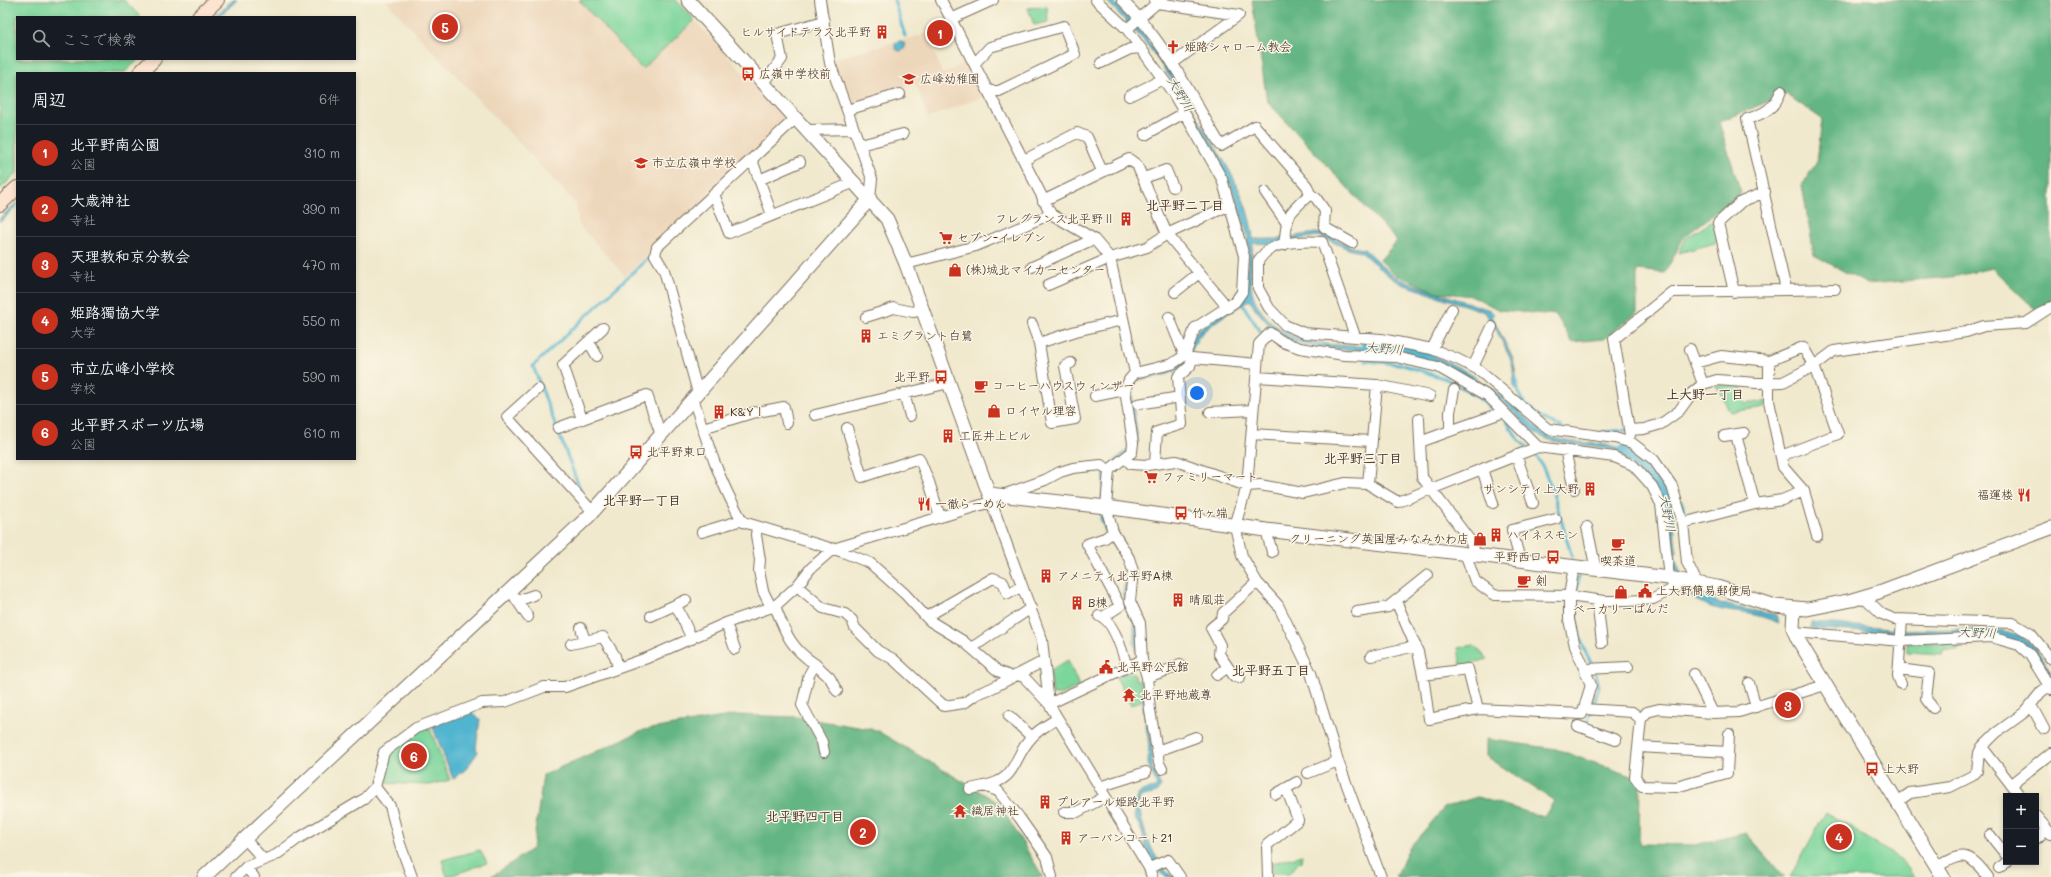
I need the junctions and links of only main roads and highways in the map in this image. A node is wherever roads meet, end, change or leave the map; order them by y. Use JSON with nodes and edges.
{"nodes":[{"id":1,"x":217,"y":0,"type":"edge"},
{"id":2,"x":200,"y":16,"type":"edge"},
{"id":3,"x":153,"y":60,"type":"edge"},
{"id":4,"x":141,"y":72,"type":"edge"},
{"id":5,"x":16,"y":189,"type":"edge"},
{"id":6,"x":0,"y":204,"type":"edge"}],
"edges":[{"from":1,"to":2,"type":"main road"},
{"from":3,"to":4,"type":"main road"},
{"from":5,"to":6,"type":"main road"}]}
